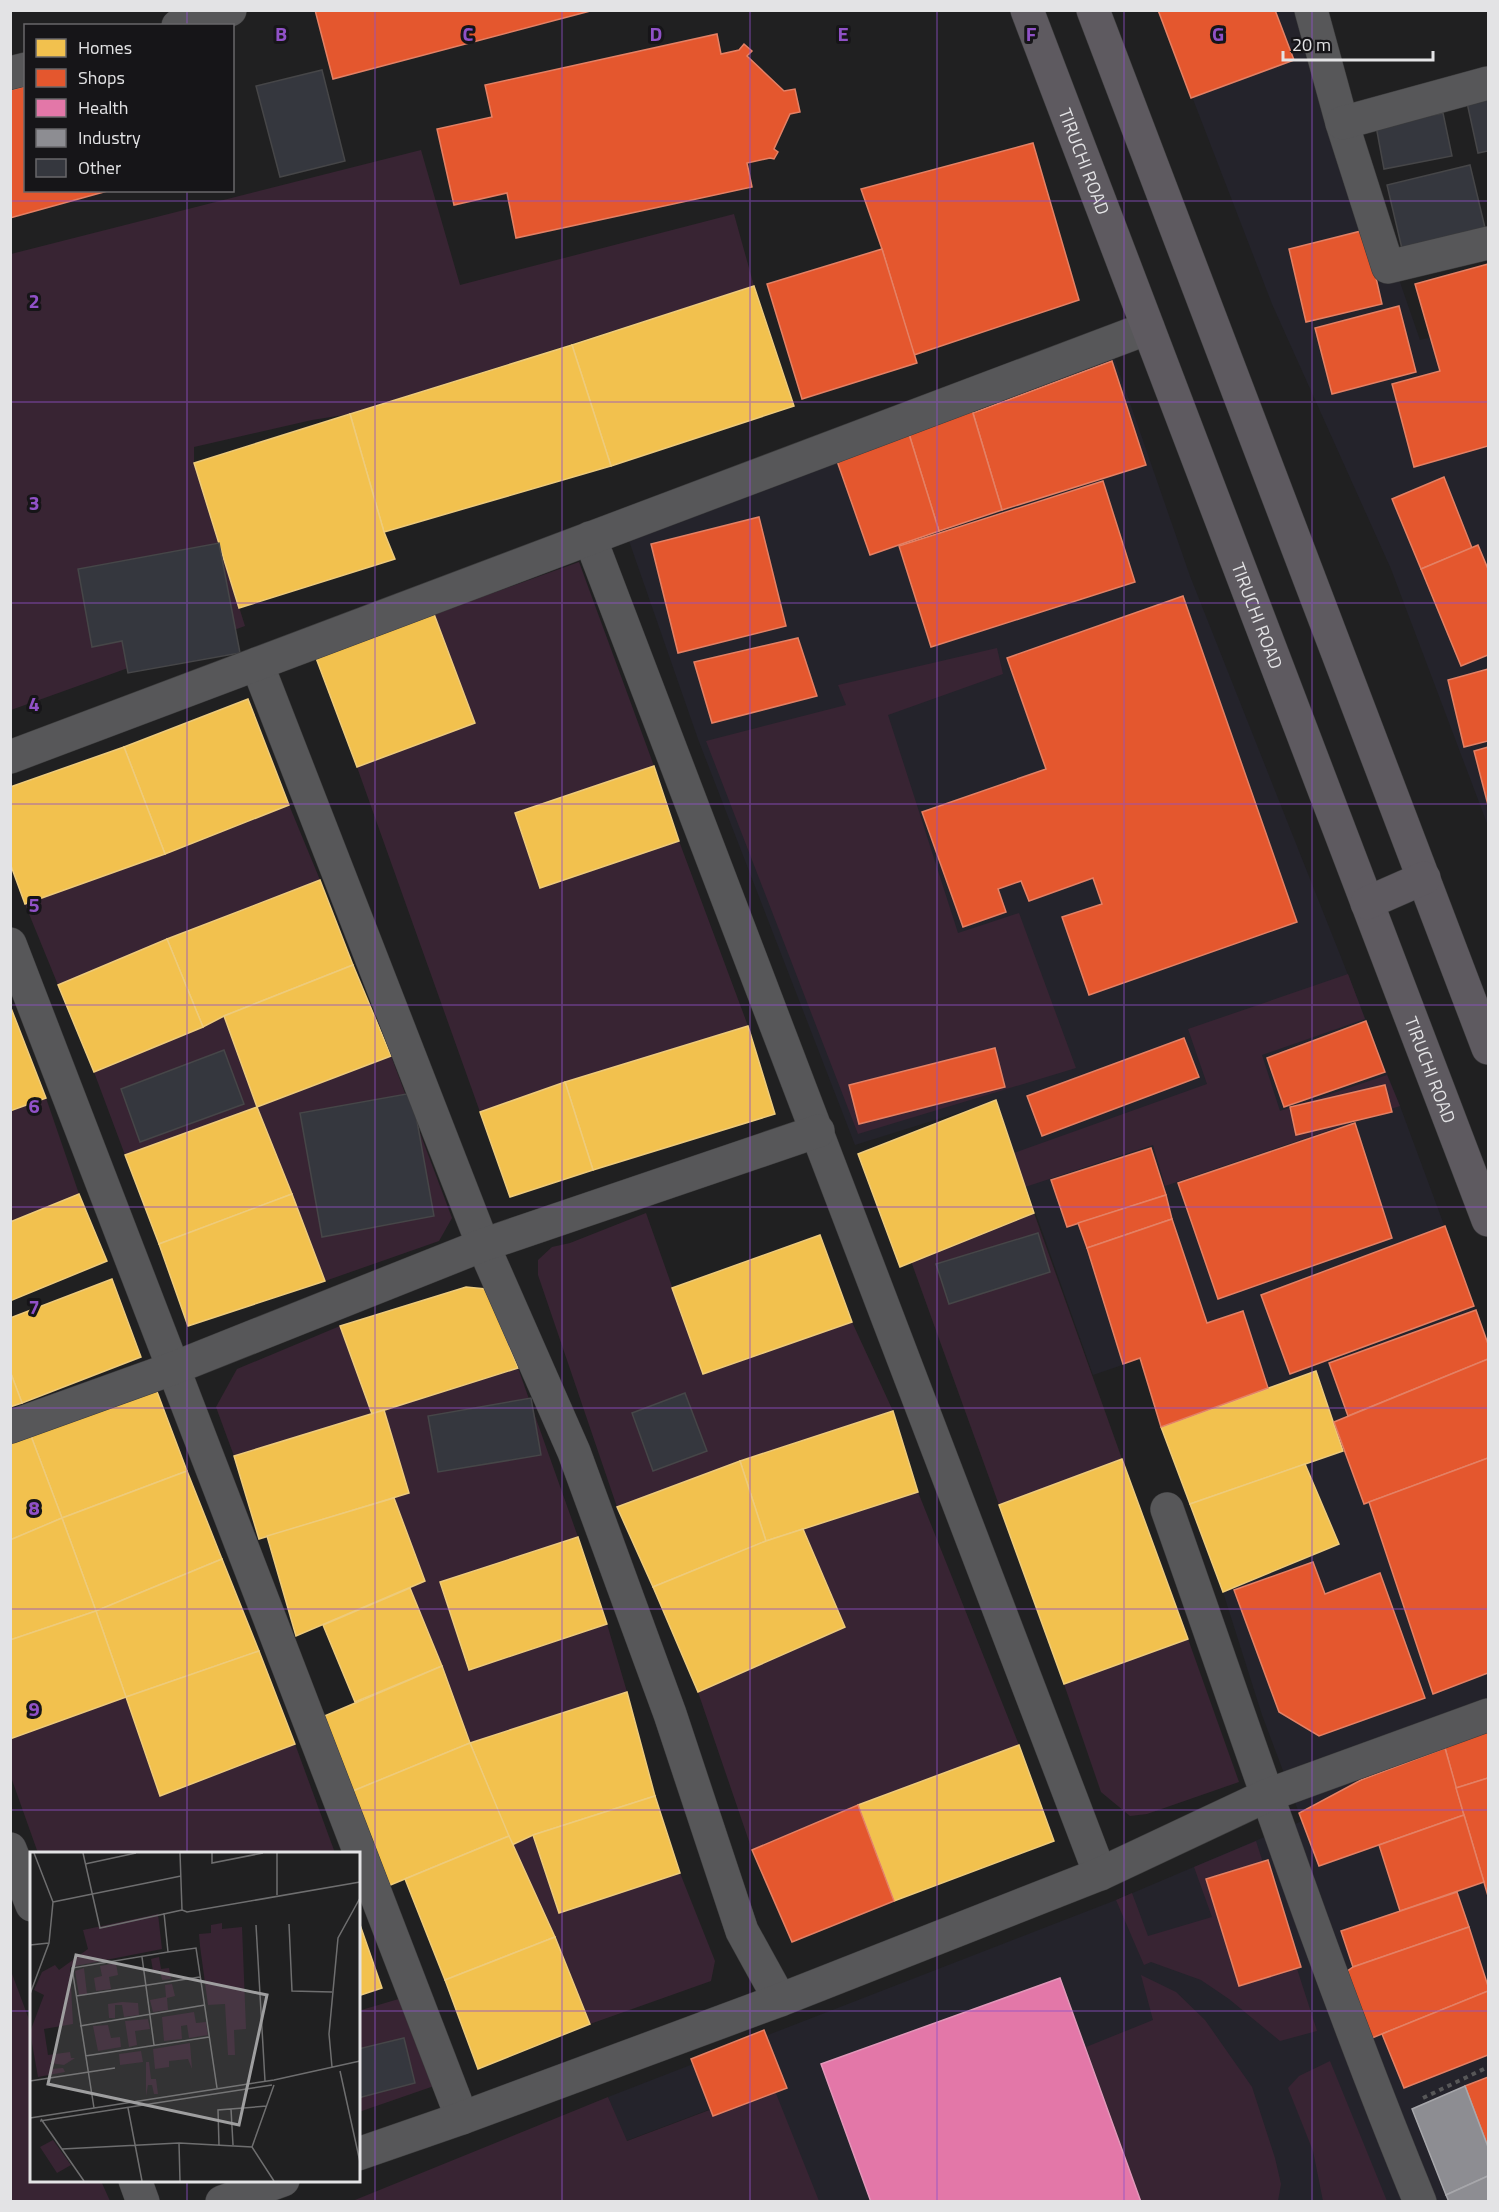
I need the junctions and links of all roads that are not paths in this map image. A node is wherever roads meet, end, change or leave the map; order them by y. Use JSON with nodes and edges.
{"nodes":[{"id":1,"x":230,"y":10,"type":"edge"},
{"id":2,"x":1027,"y":10,"type":"edge"},
{"id":3,"x":1093,"y":10,"type":"edge"},
{"id":4,"x":1311,"y":10,"type":"edge"},
{"id":5,"x":184,"y":24,"type":"edge"},
{"id":6,"x":1488,"y":83,"type":"edge"},
{"id":7,"x":1342,"y":123,"type":"junction"},
{"id":8,"x":1488,"y":243,"type":"edge"},
{"id":9,"x":1148,"y":328,"type":"junction"},
{"id":10,"x":590,"y":538,"type":"junction"},
{"id":11,"x":257,"y":664,"type":"junction"},
{"id":12,"x":10,"y":757,"type":"edge"},
{"id":13,"x":1424,"y":878,"type":"junction"},
{"id":14,"x":1367,"y":903,"type":"junction"},
{"id":15,"x":10,"y":944,"type":"edge"},
{"id":16,"x":1488,"y":1048,"type":"edge"},
{"id":17,"x":818,"y":1131,"type":"junction"},
{"id":18,"x":1488,"y":1220,"type":"edge"},
{"id":19,"x":483,"y":1245,"type":"junction"},
{"id":20,"x":174,"y":1368,"type":"junction"},
{"id":21,"x":10,"y":1427,"type":"edge"},
{"id":22,"x":1167,"y":1509,"type":"dead end"},
{"id":23,"x":1488,"y":1715,"type":"edge"},
{"id":24,"x":1268,"y":1794,"type":"junction"},
{"id":25,"x":10,"y":1849,"type":"edge"},
{"id":26,"x":360,"y":1852,"type":"edge"},
{"id":27,"x":360,"y":1852,"type":"edge"},
{"id":28,"x":1100,"y":1874,"type":"junction"},
{"id":29,"x":30,"y":1900,"type":"edge"},
{"id":30,"x":780,"y":2000,"type":"junction"},
{"id":31,"x":462,"y":2118,"type":"junction"},
{"id":32,"x":360,"y":2153,"type":"edge"},
{"id":33,"x":135,"y":2182,"type":"edge"},
{"id":34,"x":280,"y":2182,"type":"edge"},
{"id":35,"x":143,"y":2202,"type":"edge"},
{"id":36,"x":222,"y":2202,"type":"edge"},
{"id":37,"x":1420,"y":2202,"type":"edge"}],
"edges":[{"from":1,"to":5,"type":"street"},
{"from":2,"to":9,"type":"highway","name":"TIRUCHI ROAD"},
{"from":3,"to":13,"type":"highway"},
{"from":4,"to":7,"type":"street"},
{"from":6,"to":7,"type":"street"},
{"from":7,"to":8,"type":"street"},
{"from":9,"to":10,"type":"street"},
{"from":9,"to":14,"type":"highway","name":"TIRUCHI ROAD"},
{"from":10,"to":11,"type":"street"},
{"from":10,"to":17,"type":"street"},
{"from":11,"to":12,"type":"street"},
{"from":11,"to":19,"type":"street"},
{"from":13,"to":14,"type":"highway"},
{"from":13,"to":16,"type":"highway"},
{"from":14,"to":18,"type":"highway","name":"TIRUCHI ROAD"},
{"from":15,"to":20,"type":"street"},
{"from":17,"to":19,"type":"street"},
{"from":17,"to":28,"type":"street"},
{"from":19,"to":20,"type":"street"},
{"from":19,"to":30,"type":"street"},
{"from":20,"to":21,"type":"street"},
{"from":20,"to":26,"type":"street"},
{"from":22,"to":24,"type":"street"},
{"from":23,"to":24,"type":"street"},
{"from":24,"to":28,"type":"street"},
{"from":24,"to":37,"type":"street"},
{"from":25,"to":29,"type":"street"},
{"from":27,"to":31,"type":"street"},
{"from":28,"to":30,"type":"street"},
{"from":30,"to":31,"type":"street"},
{"from":31,"to":32,"type":"street"},
{"from":33,"to":35,"type":"street"},
{"from":34,"to":36,"type":"street"}]}
